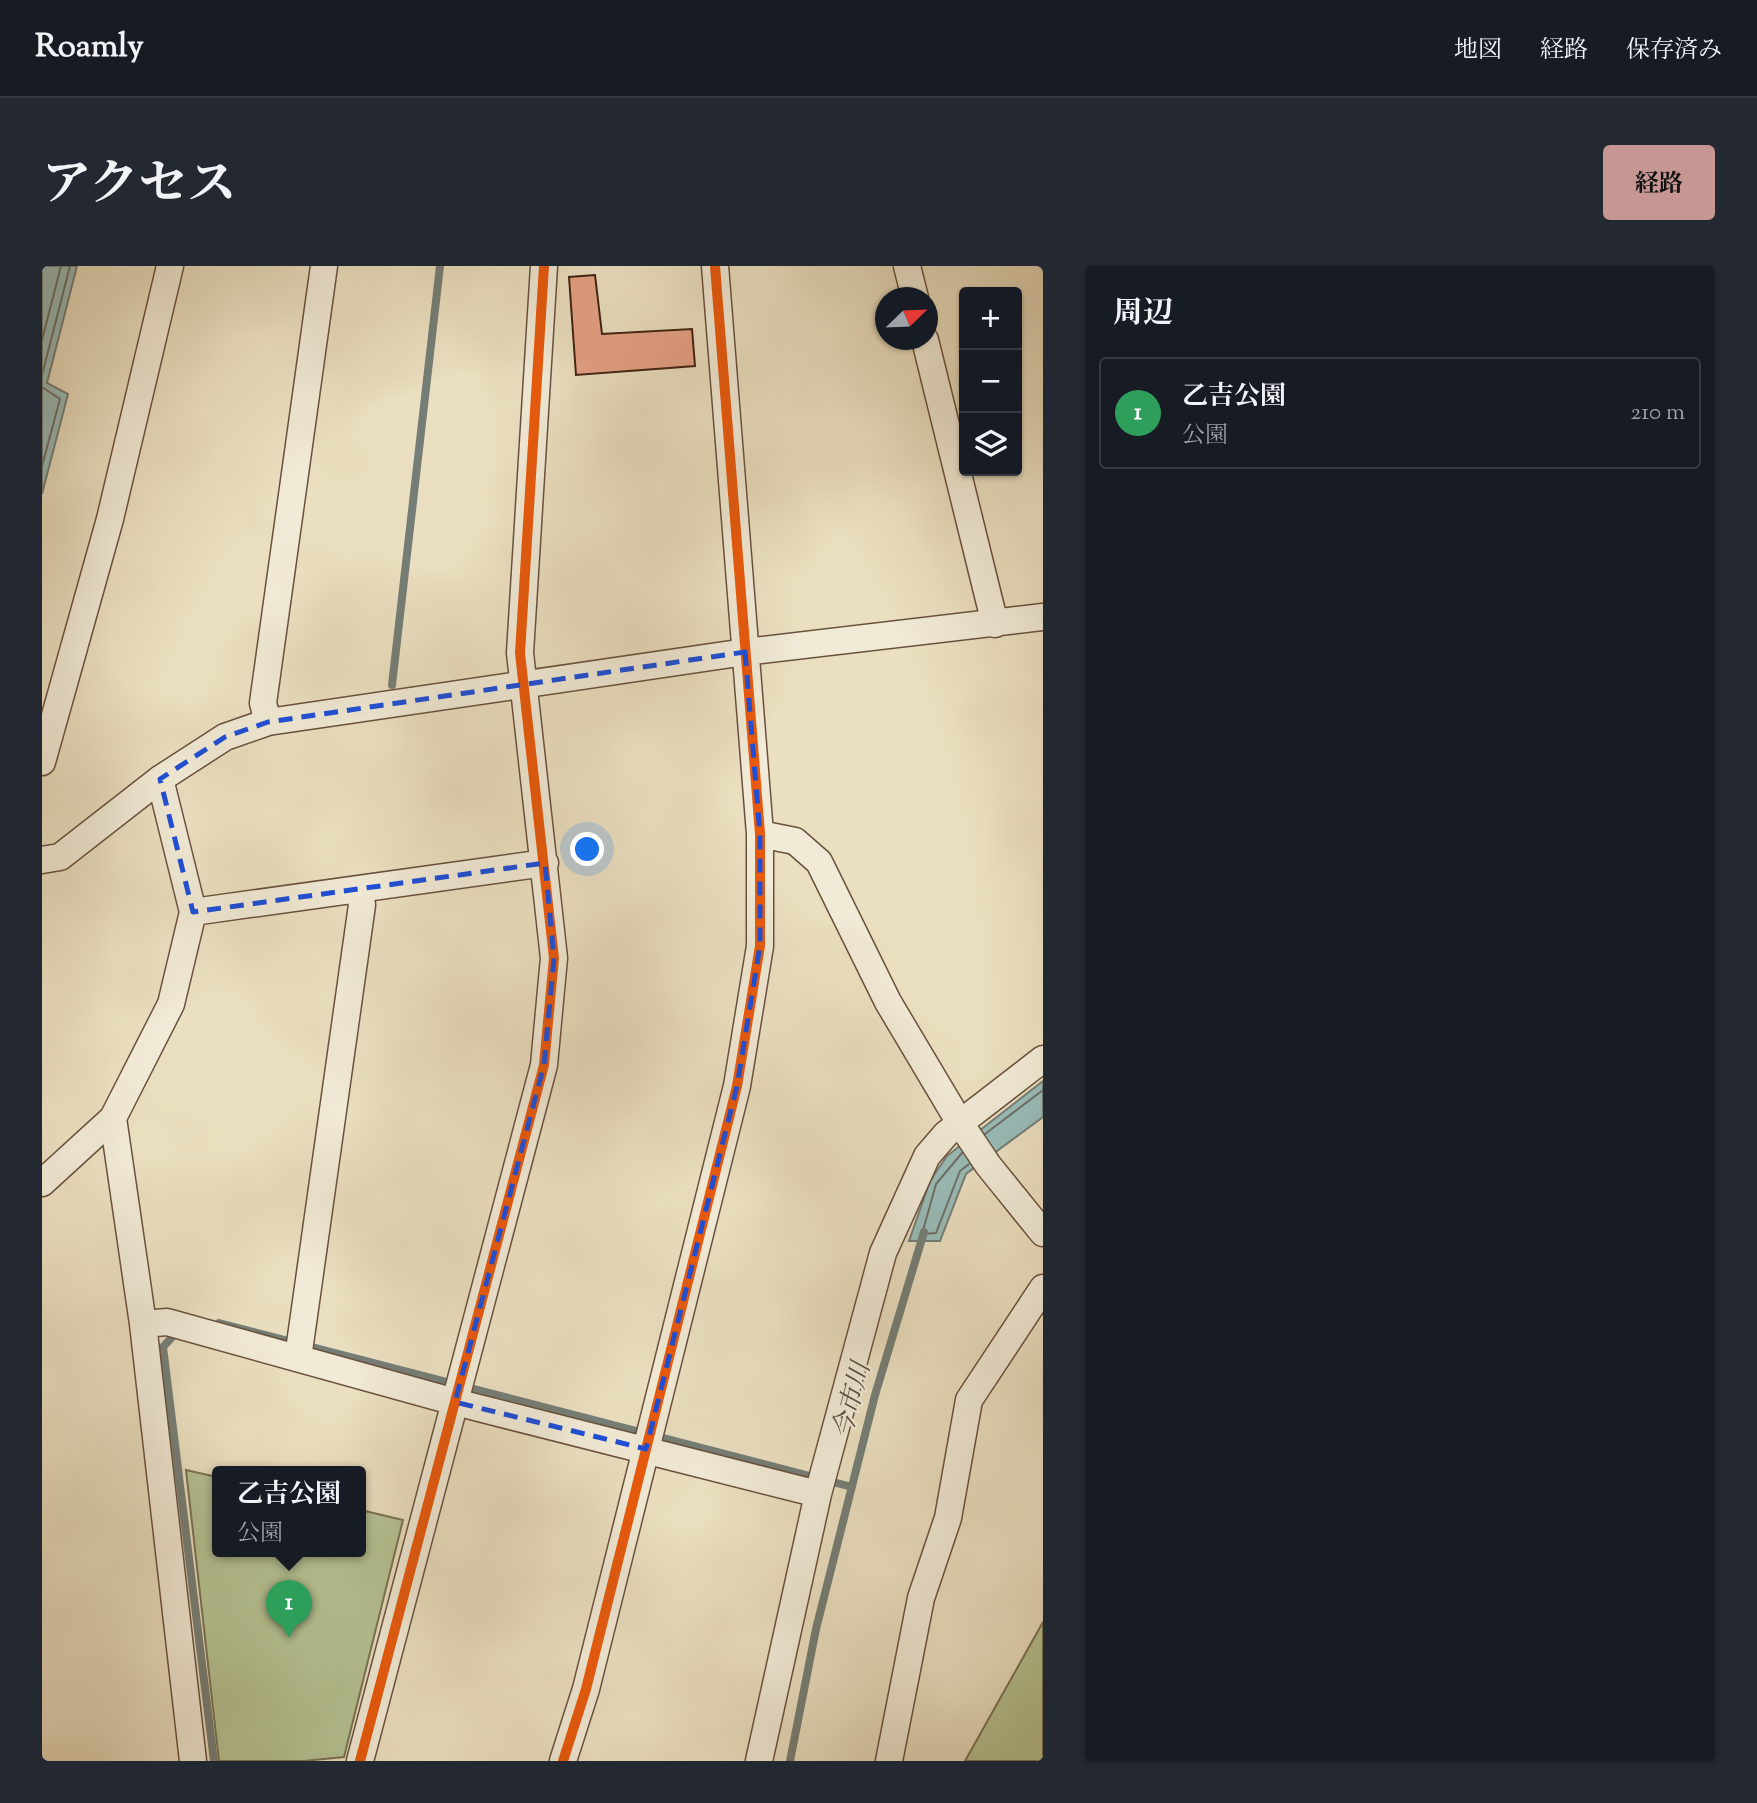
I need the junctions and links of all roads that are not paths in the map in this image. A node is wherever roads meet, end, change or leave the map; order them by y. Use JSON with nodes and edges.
{"nodes":[{"id":1,"x":170,"y":266,"type":"edge"},
{"id":2,"x":324,"y":266,"type":"edge"},
{"id":3,"x":544,"y":266,"type":"edge"},
{"id":4,"x":715,"y":266,"type":"edge"},
{"id":5,"x":907,"y":266,"type":"edge"},
{"id":6,"x":912,"y":287,"type":"edge"},
{"id":7,"x":927,"y":350,"type":"edge"},
{"id":8,"x":1043,"y":618,"type":"edge"},
{"id":9,"x":995,"y":624,"type":"junction"},
{"id":10,"x":745,"y":652,"type":"junction"},
{"id":11,"x":522,"y":686,"type":"junction"},
{"id":12,"x":268,"y":722,"type":"junction"},
{"id":13,"x":42,"y":762,"type":"edge"},
{"id":14,"x":160,"y":779,"type":"junction"},
{"id":15,"x":760,"y":834,"type":"junction"},
{"id":16,"x":42,"y":860,"type":"edge"},
{"id":17,"x":545,"y":863,"type":"junction"},
{"id":18,"x":359,"y":889,"type":"junction"},
{"id":19,"x":193,"y":912,"type":"junction"},
{"id":20,"x":1043,"y":1059,"type":"edge"},
{"id":21,"x":113,"y":1118,"type":"junction"},
{"id":22,"x":965,"y":1130,"type":"junction"},
{"id":23,"x":42,"y":1183,"type":"edge"},
{"id":24,"x":1043,"y":1233,"type":"edge"},
{"id":25,"x":1043,"y":1289,"type":"edge"},
{"id":26,"x":142,"y":1324,"type":"junction"},
{"id":27,"x":298,"y":1358,"type":"junction"},
{"id":28,"x":455,"y":1402,"type":"junction"},
{"id":29,"x":646,"y":1449,"type":"junction"},
{"id":30,"x":818,"y":1494,"type":"junction"},
{"id":31,"x":193,"y":1761,"type":"edge"},
{"id":32,"x":360,"y":1761,"type":"edge"},
{"id":33,"x":563,"y":1761,"type":"edge"},
{"id":34,"x":759,"y":1761,"type":"edge"},
{"id":35,"x":889,"y":1761,"type":"edge"}],
"edges":[{"from":1,"to":13,"type":"street"},
{"from":2,"to":12,"type":"street"},
{"from":3,"to":11,"type":"street"},
{"from":4,"to":10,"type":"street"},
{"from":5,"to":6,"type":"street"},
{"from":7,"to":9,"type":"street"},
{"from":8,"to":9,"type":"street"},
{"from":9,"to":10,"type":"street"},
{"from":10,"to":11,"type":"street"},
{"from":10,"to":15,"type":"street"},
{"from":11,"to":12,"type":"street"},
{"from":11,"to":17,"type":"street"},
{"from":12,"to":14,"type":"street"},
{"from":14,"to":16,"type":"street"},
{"from":14,"to":19,"type":"street"},
{"from":15,"to":22,"type":"street"},
{"from":15,"to":29,"type":"street"},
{"from":17,"to":18,"type":"street"},
{"from":17,"to":28,"type":"street"},
{"from":18,"to":19,"type":"street"},
{"from":18,"to":27,"type":"street"},
{"from":19,"to":21,"type":"street"},
{"from":20,"to":22,"type":"street"},
{"from":21,"to":23,"type":"street"},
{"from":21,"to":26,"type":"street"},
{"from":22,"to":24,"type":"street"},
{"from":22,"to":30,"type":"street"},
{"from":25,"to":35,"type":"street"},
{"from":26,"to":27,"type":"street"},
{"from":26,"to":31,"type":"street"},
{"from":27,"to":28,"type":"street"},
{"from":28,"to":29,"type":"street"},
{"from":28,"to":32,"type":"street"},
{"from":29,"to":30,"type":"street"},
{"from":29,"to":33,"type":"street"},
{"from":30,"to":34,"type":"street"}]}
